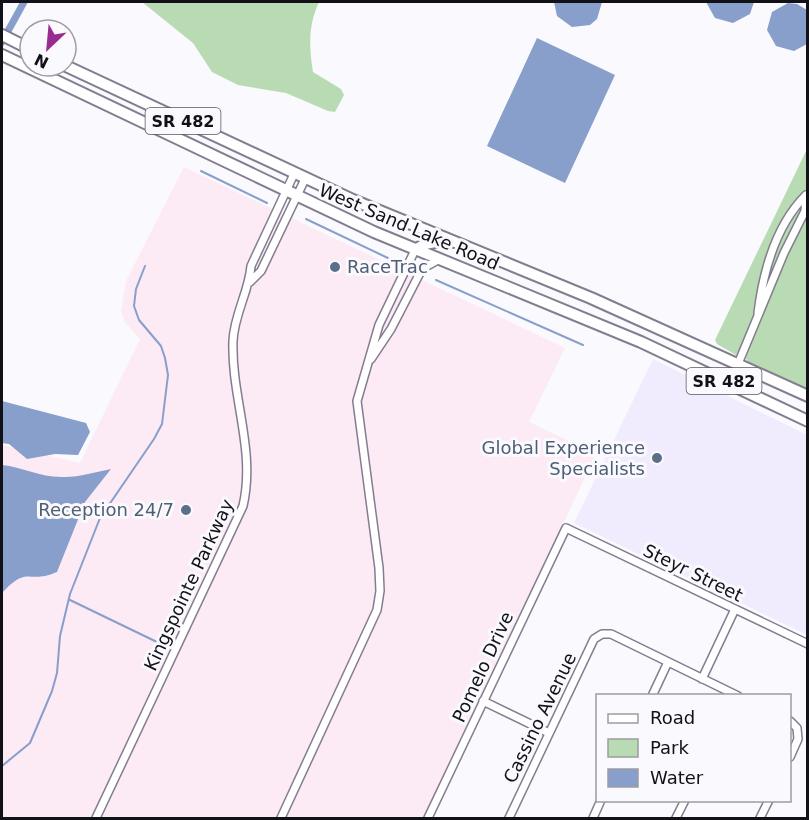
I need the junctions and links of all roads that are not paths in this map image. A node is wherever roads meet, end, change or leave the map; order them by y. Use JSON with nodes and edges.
{"nodes":[{"id":1,"x":2,"y":35,"type":"edge"},
{"id":2,"x":18,"y":43,"type":"edge"},
{"id":3,"x":2,"y":55,"type":"edge"},
{"id":4,"x":78,"y":71,"type":"edge"},
{"id":5,"x":294,"y":174,"type":"junction"},
{"id":6,"x":305,"y":179,"type":"junction"},
{"id":7,"x":286,"y":191,"type":"junction"},
{"id":8,"x":807,"y":194,"type":"edge"},
{"id":9,"x":297,"y":196,"type":"junction"},
{"id":10,"x":446,"y":240,"type":"junction"},
{"id":11,"x":262,"y":241,"type":"junction"},
{"id":12,"x":273,"y":247,"type":"junction"},
{"id":13,"x":415,"y":250,"type":"junction"},
{"id":14,"x":438,"y":260,"type":"junction"},
{"id":15,"x":250,"y":282,"type":"junction"},
{"id":16,"x":757,"y":319,"type":"junction"},
{"id":17,"x":368,"y":364,"type":"junction"},
{"id":18,"x":738,"y":364,"type":"junction"},
{"id":19,"x":807,"y":396,"type":"edge"},
{"id":20,"x":807,"y":421,"type":"edge"},
{"id":21,"x":566,"y":528,"type":"joint"},
{"id":22,"x":735,"y":609,"type":"junction"},
{"id":23,"x":807,"y":644,"type":"edge"},
{"id":24,"x":668,"y":662,"type":"junction"},
{"id":25,"x":702,"y":679,"type":"junction"},
{"id":26,"x":653,"y":694,"type":"edge"},
{"id":27,"x":734,"y":694,"type":"edge"},
{"id":28,"x":483,"y":701,"type":"junction"},
{"id":29,"x":791,"y":723,"type":"edge"},
{"id":30,"x":549,"y":733,"type":"junction"},
{"id":31,"x":791,"y":753,"type":"edge"},
{"id":32,"x":601,"y":802,"type":"edge"},
{"id":33,"x":684,"y":802,"type":"edge"},
{"id":34,"x":768,"y":802,"type":"edge"},
{"id":35,"x":96,"y":819,"type":"edge"},
{"id":36,"x":281,"y":819,"type":"edge"},
{"id":37,"x":428,"y":819,"type":"edge"},
{"id":38,"x":508,"y":819,"type":"edge"},
{"id":39,"x":593,"y":819,"type":"edge"},
{"id":40,"x":676,"y":819,"type":"edge"},
{"id":41,"x":760,"y":819,"type":"edge"}],
"edges":[{"from":1,"to":2,"type":"main road"},
{"from":3,"to":7,"type":"main road","name":"West Sand Lake Road","number":"SR 482"},
{"from":4,"to":5,"type":"main road","name":"West Sand Lake Road","number":"SR 482"},
{"from":5,"to":6,"type":"main road","name":"West Sand Lake Road","number":"SR 482"},
{"from":5,"to":7,"type":"street","name":"Kingspointe Parkway"},
{"from":6,"to":9,"type":"street","name":"Kingspointe Parkway"},
{"from":6,"to":10,"type":"main road","name":"West Sand Lake Road","number":"SR 482"},
{"from":7,"to":9,"type":"main road","name":"West Sand Lake Road","number":"SR 482"},
{"from":7,"to":11,"type":"street","name":"Kingspointe Parkway"},
{"from":8,"to":16,"type":"street"},
{"from":8,"to":16,"type":"street"},
{"from":9,"to":12,"type":"street","name":"Kingspointe Parkway"},
{"from":9,"to":13,"type":"main road","name":"West Sand Lake Road","number":"SR 482"},
{"from":10,"to":13,"type":"main road"},
{"from":10,"to":18,"type":"main road","name":"West Sand Lake Road","number":"SR 482"},
{"from":11,"to":12,"type":"street"},
{"from":11,"to":15,"type":"street","name":"Kingspointe Parkway"},
{"from":12,"to":15,"type":"street","name":"Kingspointe Parkway"},
{"from":13,"to":14,"type":"main road","name":"West Sand Lake Road","number":"SR 482"},
{"from":13,"to":17,"type":"street"},
{"from":14,"to":17,"type":"street"},
{"from":14,"to":20,"type":"main road","name":"West Sand Lake Road","number":"SR 482"},
{"from":15,"to":35,"type":"street","name":"Kingspointe Parkway"},
{"from":16,"to":18,"type":"street"},
{"from":17,"to":36,"type":"street"},
{"from":18,"to":19,"type":"main road","name":"West Sand Lake Road","number":"SR 482"},
{"from":21,"to":22,"type":"street","name":"Steyr Street"},
{"from":21,"to":28,"type":"street","name":"Pomelo Drive"},
{"from":22,"to":23,"type":"street","name":"Steyr Street"},
{"from":22,"to":25,"type":"street"},
{"from":24,"to":25,"type":"street"},
{"from":24,"to":26,"type":"street"},
{"from":24,"to":30,"type":"street","name":"Cassino Avenue"},
{"from":25,"to":27,"type":"street"},
{"from":28,"to":30,"type":"street"},
{"from":28,"to":37,"type":"street","name":"Pomelo Drive"},
{"from":29,"to":31,"type":"street"},
{"from":30,"to":38,"type":"street","name":"Cassino Avenue"},
{"from":32,"to":39,"type":"street"},
{"from":33,"to":40,"type":"street"},
{"from":34,"to":41,"type":"street"}]}
